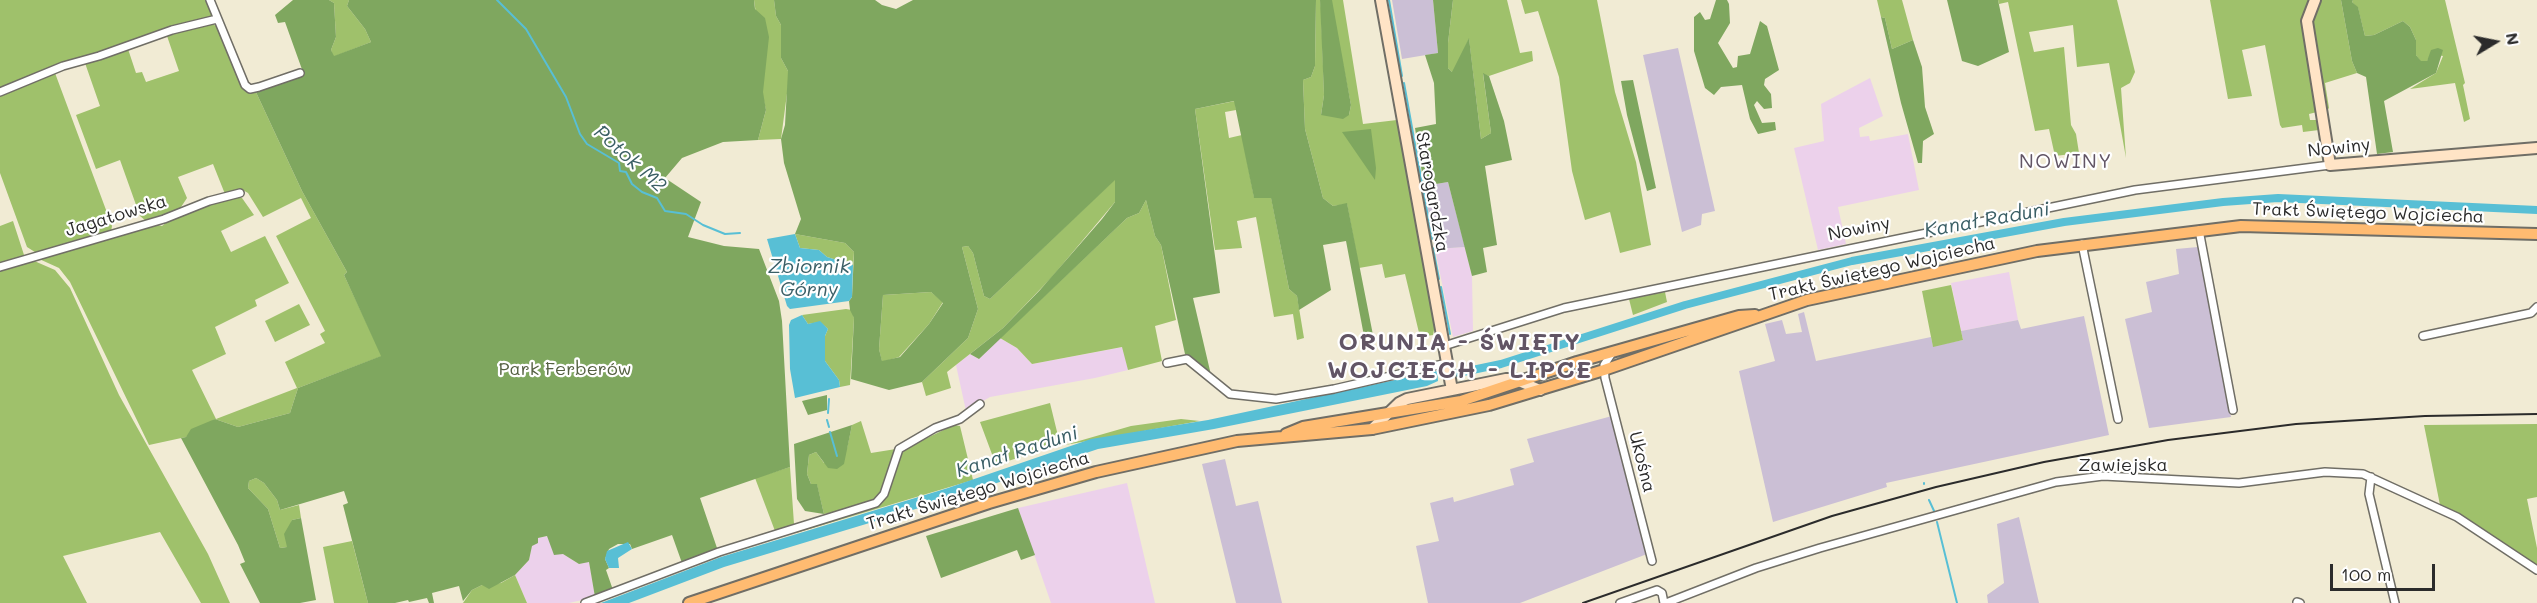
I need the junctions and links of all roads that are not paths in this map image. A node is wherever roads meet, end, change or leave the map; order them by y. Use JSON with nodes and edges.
{"nodes":[{"id":1,"x":210,"y":0,"type":"edge"},
{"id":2,"x":1381,"y":0,"type":"edge"},
{"id":3,"x":2315,"y":0,"type":"edge"},
{"id":4,"x":217,"y":19,"type":"junction"},
{"id":5,"x":300,"y":73,"type":"dead end"},
{"id":6,"x":0,"y":92,"type":"edge"},
{"id":7,"x":2537,"y":148,"type":"edge"},
{"id":8,"x":2330,"y":165,"type":"junction"},
{"id":9,"x":240,"y":193,"type":"dead end"},
{"id":10,"x":2199,"y":230,"type":"junction"},
{"id":11,"x":2537,"y":234,"type":"edge"},
{"id":12,"x":2082,"y":244,"type":"junction"},
{"id":13,"x":0,"y":267,"type":"edge"},
{"id":14,"x":2537,"y":307,"type":"edge"},
{"id":15,"x":1761,"y":314,"type":"junction"},
{"id":16,"x":2424,"y":336,"type":"dead end"},
{"id":17,"x":1443,"y":346,"type":"junction"},
{"id":18,"x":1612,"y":352,"type":"junction"},
{"id":19,"x":1587,"y":359,"type":"junction"},
{"id":20,"x":1167,"y":363,"type":"dead end"},
{"id":21,"x":1447,"y":363,"type":"junction"},
{"id":22,"x":1604,"y":370,"type":"junction"},
{"id":23,"x":1522,"y":382,"type":"junction"},
{"id":24,"x":1452,"y":390,"type":"junction"},
{"id":25,"x":1540,"y":390,"type":"junction"},
{"id":26,"x":980,"y":404,"type":"dead end"},
{"id":27,"x":2233,"y":411,"type":"dead end"},
{"id":28,"x":1385,"y":415,"type":"junction"},
{"id":29,"x":2118,"y":419,"type":"dead end"},
{"id":30,"x":1372,"y":429,"type":"junction"},
{"id":31,"x":1284,"y":435,"type":"junction"},
{"id":32,"x":2372,"y":477,"type":"junction"},
{"id":33,"x":1652,"y":561,"type":"dead end"},
{"id":34,"x":2537,"y":570,"type":"edge"},
{"id":35,"x":585,"y":603,"type":"edge"},
{"id":36,"x":688,"y":603,"type":"edge"},
{"id":37,"x":1620,"y":603,"type":"edge"},
{"id":38,"x":1665,"y":603,"type":"edge"},
{"id":39,"x":2395,"y":603,"type":"edge"}],
"edges":[{"from":1,"to":4,"type":"street"},
{"from":2,"to":17,"type":"main road","name":"Starogardzka"},
{"from":3,"to":8,"type":"main road"},
{"from":4,"to":5,"type":"street"},
{"from":4,"to":6,"type":"street"},
{"from":7,"to":8,"type":"main road","name":"Nowiny"},
{"from":8,"to":17,"type":"street","name":"Nowiny"},
{"from":9,"to":13,"type":"street","name":"Jagatowska"},
{"from":10,"to":11,"type":"main road","name":"Trakt Świętego Wojciecha"},
{"from":10,"to":12,"type":"main road","name":"Trakt Świętego Wojciecha"},
{"from":10,"to":27,"type":"street"},
{"from":12,"to":15,"type":"main road","name":"Trakt Świętego Wojciecha"},
{"from":12,"to":29,"type":"street"},
{"from":14,"to":16,"type":"street"},
{"from":15,"to":18,"type":"main road","name":"Trakt Świętego Wojciecha"},
{"from":15,"to":22,"type":"main road","name":"Trakt Świętego Wojciecha"},
{"from":17,"to":21,"type":"main road","name":"Starogardzka"},
{"from":18,"to":19,"type":"main road","name":"Trakt Świętego Wojciecha"},
{"from":18,"to":22,"type":"street"},
{"from":19,"to":22,"type":"street"},
{"from":19,"to":23,"type":"main road","name":"Trakt Świętego Wojciecha"},
{"from":20,"to":21,"type":"street"},
{"from":21,"to":24,"type":"main road","name":"Starogardzka"},
{"from":22,"to":25,"type":"main road","name":"Trakt Świętego Wojciecha"},
{"from":22,"to":33,"type":"street","name":"Ukośna"},
{"from":23,"to":24,"type":"main road"},
{"from":23,"to":25,"type":"main road"},
{"from":23,"to":28,"type":"main road","name":"Trakt Świętego Wojciecha"},
{"from":24,"to":28,"type":"main road"},
{"from":25,"to":30,"type":"main road","name":"Trakt Świętego Wojciecha"},
{"from":26,"to":35,"type":"street","name":"Trakt Świętego Wojciecha"},
{"from":28,"to":30,"type":"main road"},
{"from":28,"to":31,"type":"main road","name":"Trakt Świętego Wojciecha"},
{"from":30,"to":31,"type":"main road","name":"Trakt Świętego Wojciecha"},
{"from":31,"to":36,"type":"main road","name":"Trakt Świętego Wojciecha"},
{"from":32,"to":34,"type":"street","name":"Zawiejska"},
{"from":32,"to":38,"type":"street","name":"Zawiejska"},
{"from":32,"to":39,"type":"street"},
{"from":37,"to":38,"type":"street","name":"Zawiejska"}]}
